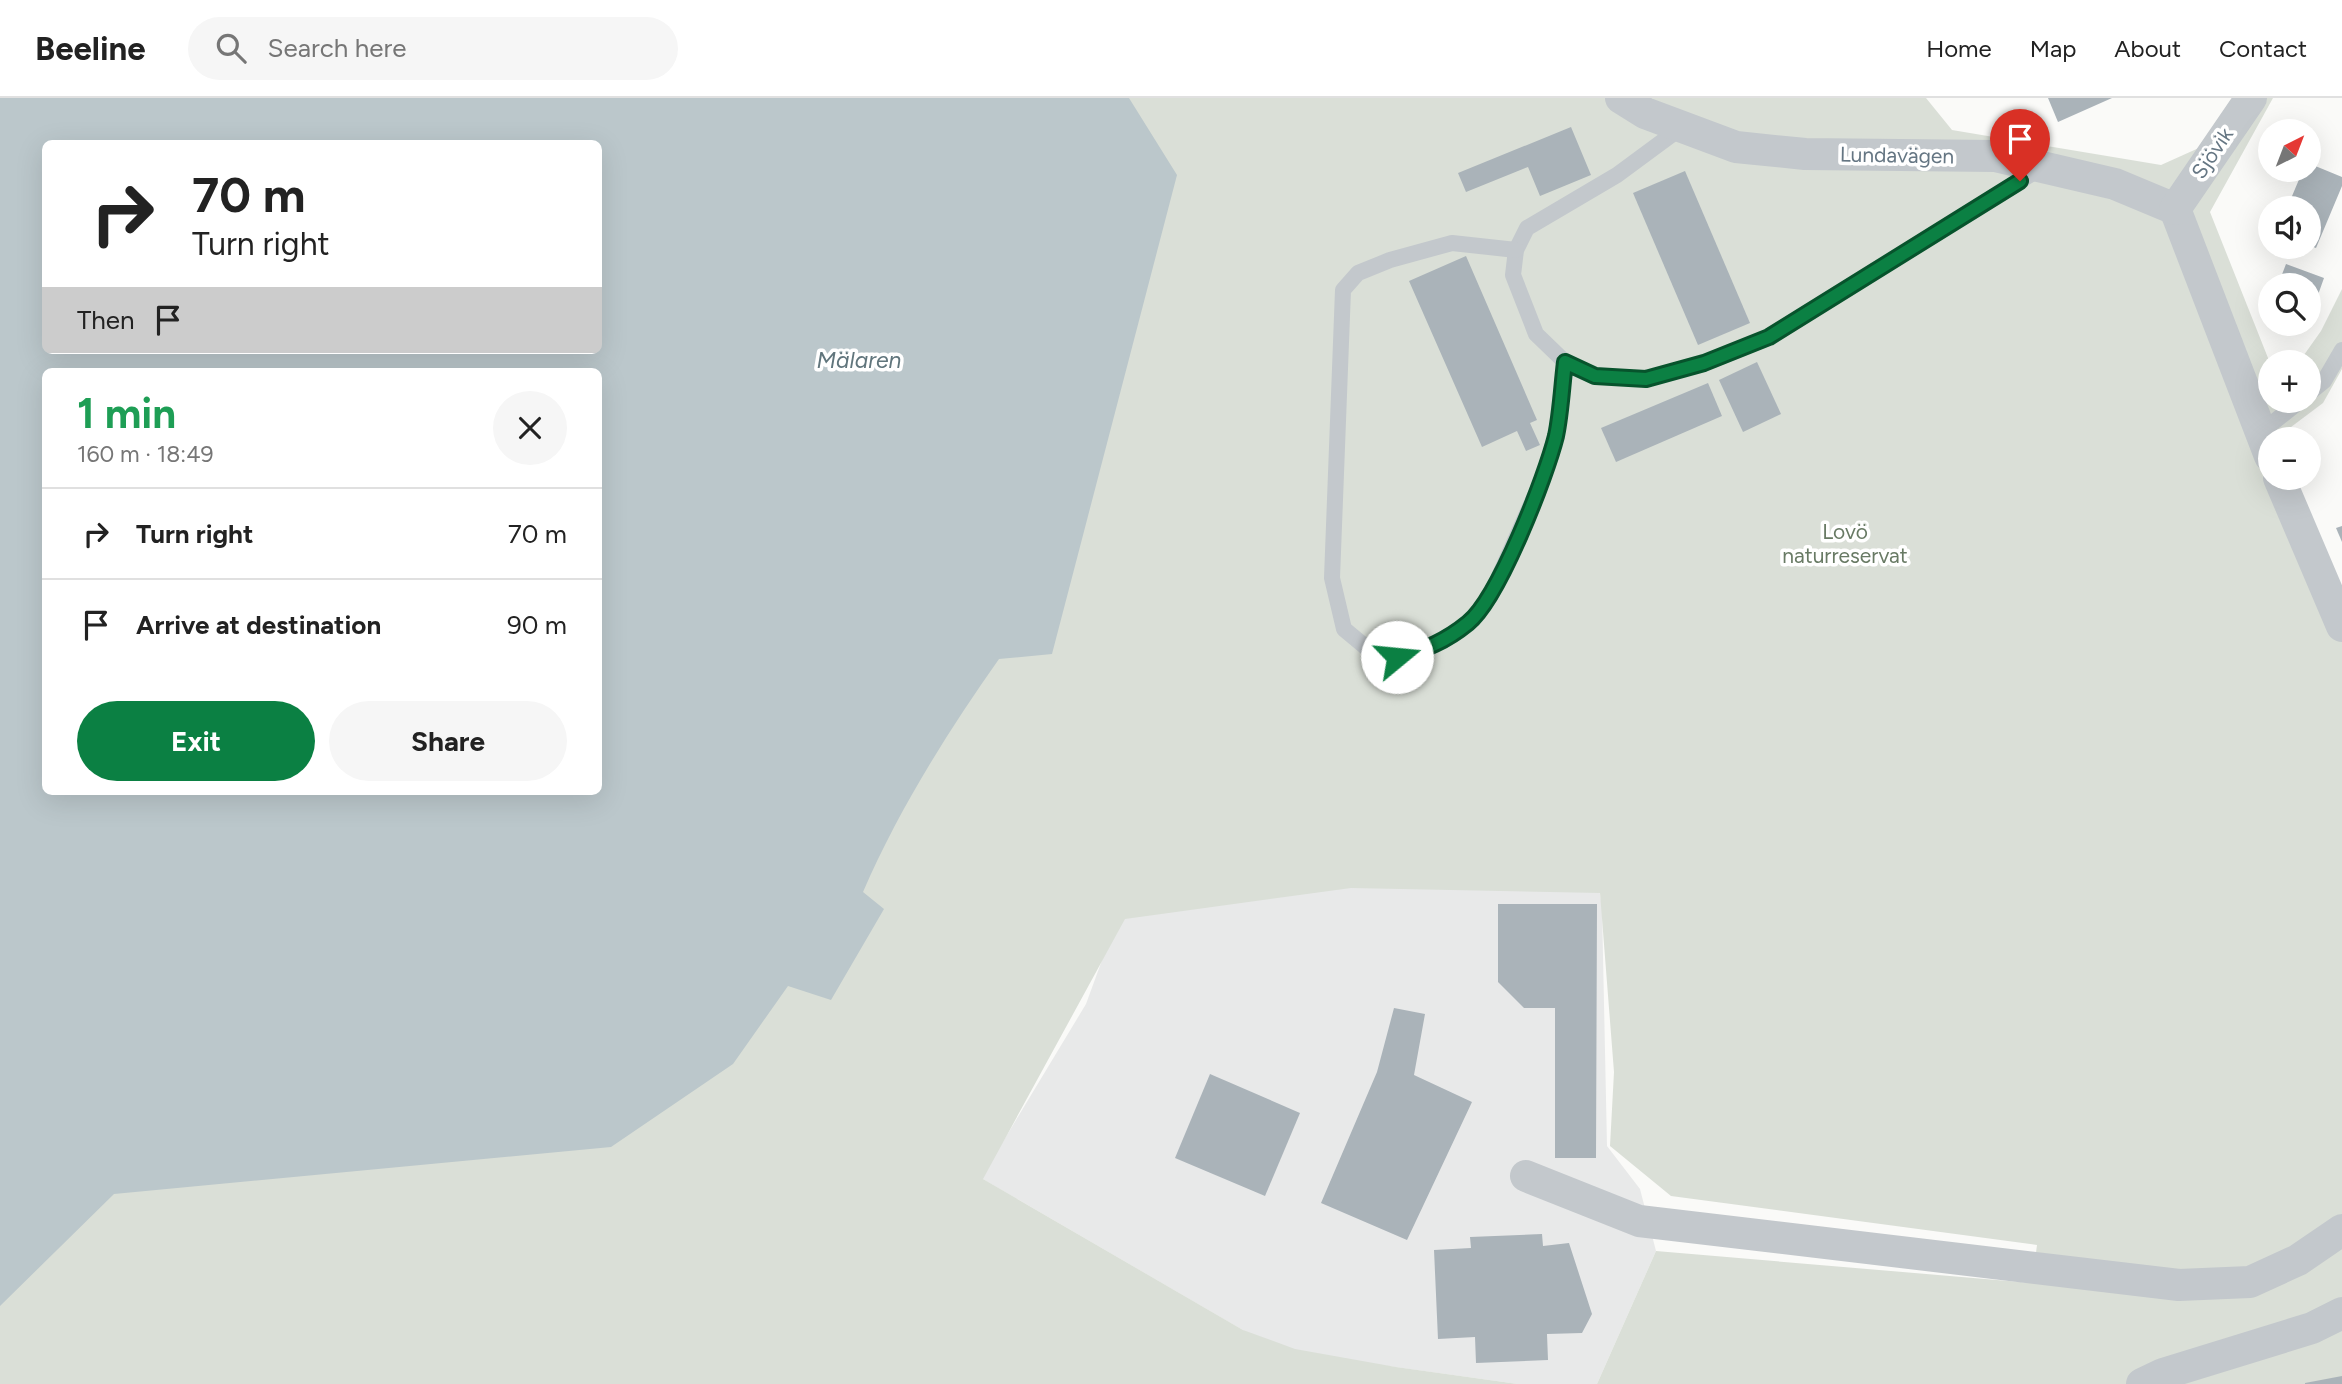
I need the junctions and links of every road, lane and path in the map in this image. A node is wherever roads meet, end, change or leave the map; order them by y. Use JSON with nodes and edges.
{"nodes":[{"id":1,"x":1621,"y":98,"type":"edge"},
{"id":2,"x":2251,"y":98,"type":"edge"},
{"id":3,"x":1682,"y":127,"type":"junction"},
{"id":4,"x":2043,"y":166,"type":"junction"},
{"id":5,"x":2175,"y":209,"type":"junction"},
{"id":6,"x":1516,"y":250,"type":"junction"},
{"id":7,"x":2342,"y":350,"type":"edge"},
{"id":8,"x":1565,"y":362,"type":"junction"},
{"id":9,"x":2321,"y":383,"type":"edge"},
{"id":10,"x":2290,"y":413,"type":"edge"},
{"id":11,"x":2258,"y":427,"type":"edge"},
{"id":12,"x":2279,"y":427,"type":"edge"},
{"id":13,"x":2284,"y":490,"type":"edge"},
{"id":14,"x":2342,"y":626,"type":"edge"},
{"id":15,"x":1526,"y":1177,"type":"dead end"},
{"id":16,"x":2342,"y":1230,"type":"edge"},
{"id":17,"x":2342,"y":1313,"type":"edge"},
{"id":18,"x":2142,"y":1384,"type":"edge"}],
"edges":[{"from":1,"to":3,"type":"street","name":"Lundavägen"},
{"from":2,"to":5,"type":"street","name":"Sjövik"},
{"from":3,"to":4,"type":"street","name":"Lundavägen"},
{"from":3,"to":6,"type":"lane"},
{"from":4,"to":5,"type":"street","name":"Lundavägen"},
{"from":4,"to":8,"type":"lane"},
{"from":5,"to":11,"type":"street"},
{"from":6,"to":8,"type":"lane"},
{"from":6,"to":8,"type":"lane"},
{"from":7,"to":9,"type":"lane"},
{"from":10,"to":12,"type":"lane"},
{"from":13,"to":14,"type":"street"},
{"from":15,"to":16,"type":"street"},
{"from":17,"to":18,"type":"street"}]}
